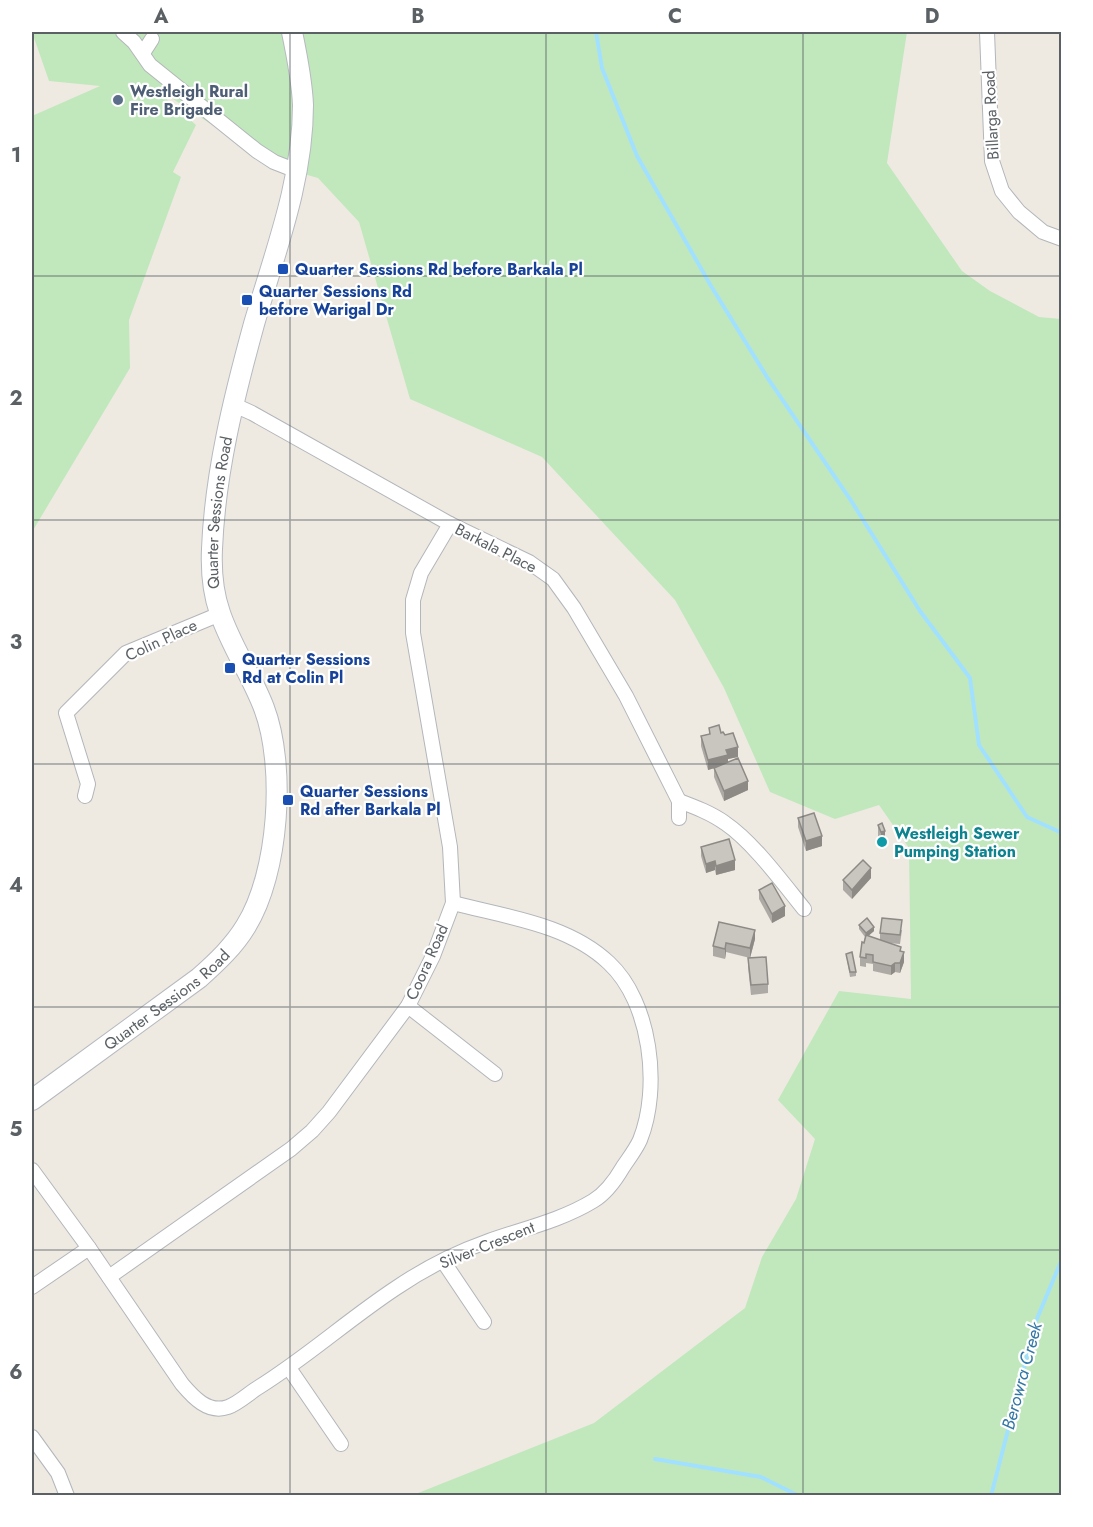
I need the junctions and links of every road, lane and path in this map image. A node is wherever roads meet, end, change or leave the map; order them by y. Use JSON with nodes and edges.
{"nodes":[{"id":1,"x":123,"y":32,"type":"edge"},
{"id":2,"x":292,"y":32,"type":"edge"},
{"id":3,"x":987,"y":32,"type":"edge"},
{"id":4,"x":152,"y":39,"type":"dead end"},
{"id":5,"x":143,"y":54,"type":"junction"},
{"id":6,"x":297,"y":171,"type":"junction"},
{"id":7,"x":1062,"y":239,"type":"edge"},
{"id":8,"x":232,"y":404,"type":"junction"},
{"id":9,"x":450,"y":524,"type":"junction"},
{"id":10,"x":220,"y":614,"type":"junction"},
{"id":11,"x":85,"y":796,"type":"dead end"},
{"id":12,"x":679,"y":801,"type":"junction"},
{"id":13,"x":679,"y":818,"type":"dead end"},
{"id":14,"x":453,"y":903,"type":"junction"},
{"id":15,"x":804,"y":909,"type":"dead end"},
{"id":16,"x":408,"y":1006,"type":"junction"},
{"id":17,"x":495,"y":1074,"type":"dead end"},
{"id":18,"x":32,"y":1100,"type":"edge"},
{"id":19,"x":32,"y":1170,"type":"edge"},
{"id":20,"x":89,"y":1248,"type":"junction"},
{"id":21,"x":442,"y":1261,"type":"junction"},
{"id":22,"x":109,"y":1277,"type":"junction"},
{"id":23,"x":32,"y":1287,"type":"edge"},
{"id":24,"x":484,"y":1322,"type":"dead end"},
{"id":25,"x":289,"y":1368,"type":"junction"},
{"id":26,"x":32,"y":1437,"type":"edge"},
{"id":27,"x":341,"y":1444,"type":"dead end"},
{"id":28,"x":67,"y":1496,"type":"edge"}],
"edges":[{"from":1,"to":5,"type":"street"},
{"from":2,"to":6,"type":"main road","name":"Quarter Sessions Road"},
{"from":3,"to":7,"type":"street","name":"Billarga Road"},
{"from":4,"to":5,"type":"street"},
{"from":5,"to":6,"type":"street"},
{"from":6,"to":8,"type":"main road","name":"Quarter Sessions Road"},
{"from":8,"to":9,"type":"street","name":"Barkala Place"},
{"from":8,"to":10,"type":"main road","name":"Quarter Sessions Road"},
{"from":9,"to":12,"type":"street","name":"Barkala Place"},
{"from":9,"to":14,"type":"street","name":"Coora Road"},
{"from":10,"to":11,"type":"street","name":"Colin Place"},
{"from":10,"to":18,"type":"main road","name":"Quarter Sessions Road"},
{"from":12,"to":13,"type":"street","name":"Barkala Place"},
{"from":12,"to":15,"type":"street"},
{"from":14,"to":16,"type":"street","name":"Coora Road"},
{"from":14,"to":21,"type":"street","name":"Silver Crescent"},
{"from":16,"to":17,"type":"street"},
{"from":16,"to":22,"type":"street","name":"Coora Road"},
{"from":19,"to":20,"type":"street","name":"Silver Crescent"},
{"from":20,"to":22,"type":"street","name":"Silver Crescent"},
{"from":20,"to":23,"type":"street"},
{"from":21,"to":24,"type":"street"},
{"from":21,"to":25,"type":"street","name":"Silver Crescent"},
{"from":22,"to":25,"type":"street","name":"Silver Crescent"},
{"from":25,"to":27,"type":"street"},
{"from":26,"to":28,"type":"street"}]}
